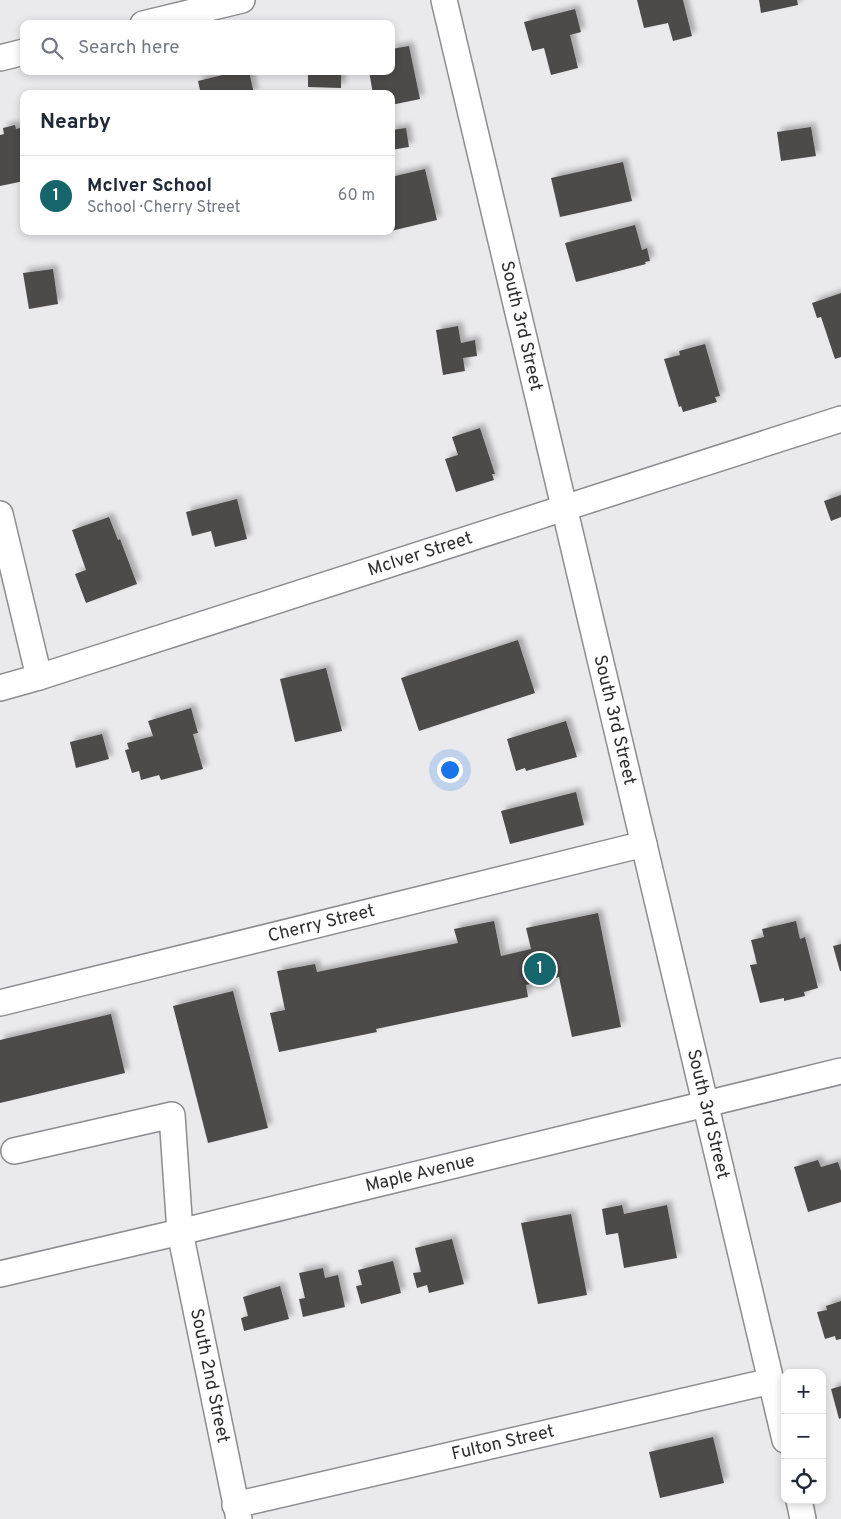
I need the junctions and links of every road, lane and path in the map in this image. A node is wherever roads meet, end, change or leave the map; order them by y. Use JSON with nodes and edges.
{"nodes":[{"id":1,"x":242,"y":0,"type":"edge"},
{"id":2,"x":444,"y":0,"type":"edge"},
{"id":3,"x":160,"y":20,"type":"edge"},
{"id":4,"x":20,"y":53,"type":"edge"},
{"id":5,"x":0,"y":58,"type":"edge"},
{"id":6,"x":841,"y":419,"type":"edge"},
{"id":7,"x":564,"y":508,"type":"junction"},
{"id":8,"x":0,"y":514,"type":"edge"},
{"id":9,"x":39,"y":678,"type":"junction"},
{"id":10,"x":0,"y":688,"type":"edge"},
{"id":11,"x":644,"y":844,"type":"junction"},
{"id":12,"x":0,"y":1003,"type":"edge"},
{"id":13,"x":841,"y":1071,"type":"edge"},
{"id":14,"x":705,"y":1104,"type":"junction"},
{"id":15,"x":14,"y":1151,"type":"dead end"},
{"id":16,"x":180,"y":1232,"type":"junction"},
{"id":17,"x":0,"y":1274,"type":"edge"},
{"id":18,"x":771,"y":1381,"type":"junction"},
{"id":19,"x":781,"y":1423,"type":"edge"},
{"id":20,"x":800,"y":1504,"type":"edge"},
{"id":21,"x":237,"y":1512,"type":"edge"},
{"id":22,"x":803,"y":1519,"type":"edge"}],
"edges":[{"from":1,"to":3,"type":"street"},
{"from":2,"to":7,"type":"street","name":"South 3rd Street"},
{"from":4,"to":5,"type":"street"},
{"from":6,"to":7,"type":"street","name":"McIver Street"},
{"from":7,"to":9,"type":"street","name":"McIver Street"},
{"from":7,"to":11,"type":"street","name":"South 3rd Street"},
{"from":8,"to":9,"type":"street"},
{"from":9,"to":10,"type":"street","name":"McIver Street"},
{"from":11,"to":12,"type":"street","name":"Cherry Street"},
{"from":11,"to":14,"type":"street","name":"South 3rd Street"},
{"from":13,"to":14,"type":"street","name":"Maple Avenue"},
{"from":14,"to":16,"type":"street","name":"Maple Avenue"},
{"from":14,"to":18,"type":"street","name":"South 3rd Street"},
{"from":15,"to":16,"type":"street","name":"South 2nd Street"},
{"from":16,"to":17,"type":"street","name":"Maple Avenue"},
{"from":16,"to":21,"type":"street","name":"South 2nd Street"},
{"from":18,"to":19,"type":"street","name":"South 3rd Street"},
{"from":18,"to":21,"type":"street","name":"Fulton Street"},
{"from":20,"to":22,"type":"street"}]}
